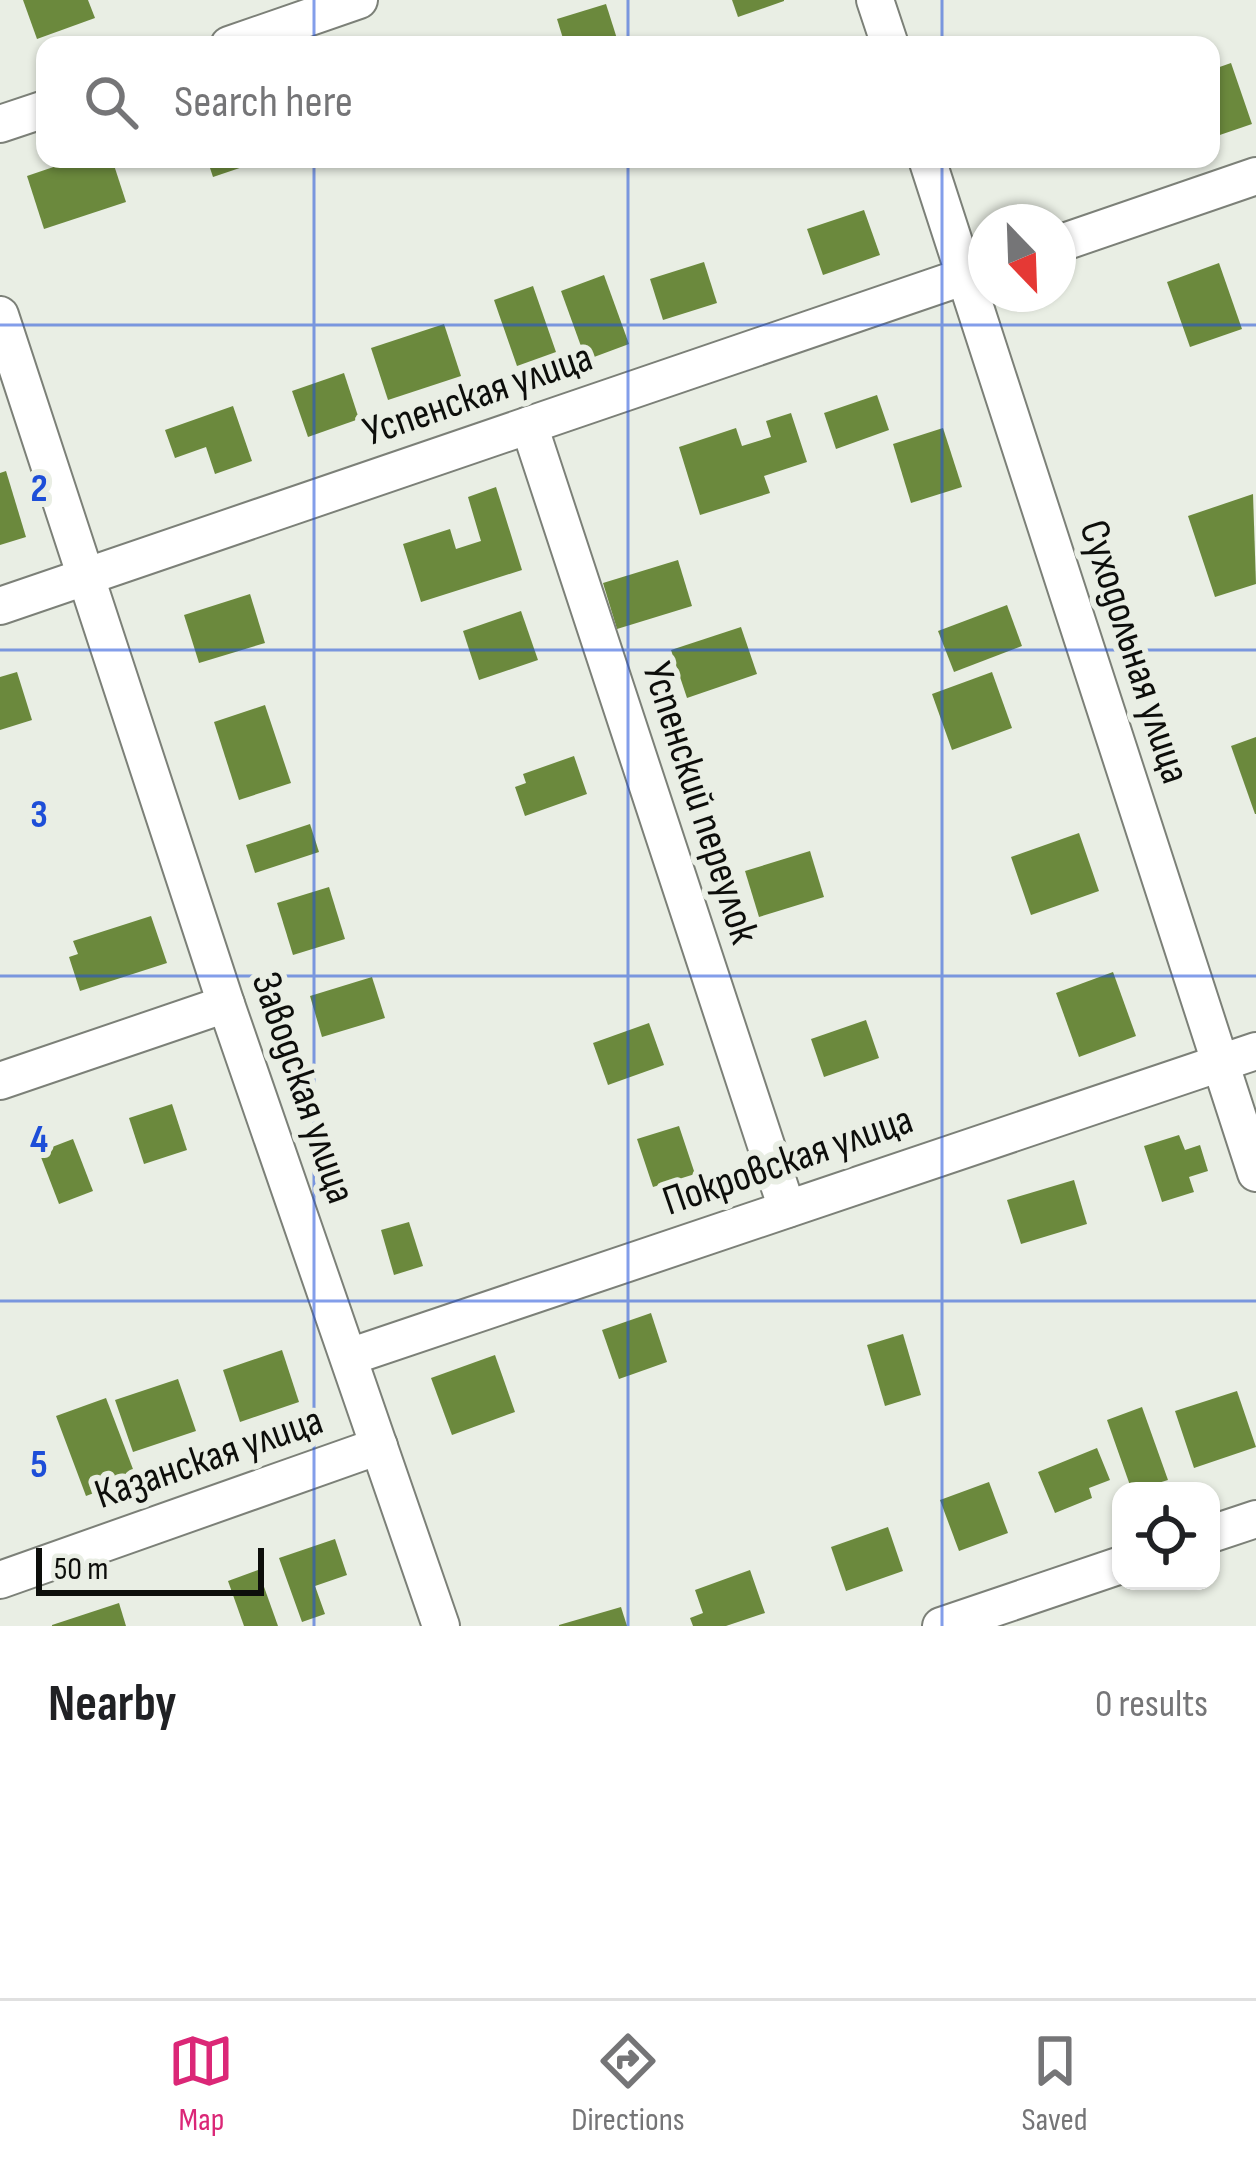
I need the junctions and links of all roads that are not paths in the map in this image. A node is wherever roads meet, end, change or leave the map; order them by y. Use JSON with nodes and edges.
{"nodes":[{"id":1,"x":358,"y":0,"type":"edge"},
{"id":2,"x":875,"y":0,"type":"edge"},
{"id":3,"x":255,"y":36,"type":"edge"},
{"id":4,"x":887,"y":36,"type":"edge"},
{"id":5,"x":36,"y":112,"type":"edge"},
{"id":6,"x":0,"y":124,"type":"edge"},
{"id":7,"x":931,"y":168,"type":"edge"},
{"id":8,"x":1256,"y":176,"type":"edge"},
{"id":9,"x":1076,"y":238,"type":"edge"},
{"id":10,"x":968,"y":256,"type":"edge"},
{"id":11,"x":968,"y":274,"type":"edge"},
{"id":12,"x":987,"y":312,"type":"edge"},
{"id":13,"x":0,"y":315,"type":"edge"},
{"id":14,"x":529,"y":425,"type":"junction"},
{"id":15,"x":84,"y":578,"type":"junction"},
{"id":16,"x":0,"y":607,"type":"edge"},
{"id":17,"x":226,"y":1004,"type":"junction"},
{"id":18,"x":1256,"y":1051,"type":"edge"},
{"id":19,"x":1220,"y":1063,"type":"junction"},
{"id":20,"x":0,"y":1081,"type":"edge"},
{"id":21,"x":1256,"y":1173,"type":"edge"},
{"id":22,"x":787,"y":1209,"type":"junction"},
{"id":23,"x":349,"y":1357,"type":"junction"},
{"id":24,"x":380,"y":1446,"type":"junction"},
{"id":25,"x":1256,"y":1519,"type":"edge"},
{"id":26,"x":1220,"y":1531,"type":"edge"},
{"id":27,"x":1112,"y":1568,"type":"edge"},
{"id":28,"x":0,"y":1580,"type":"edge"},
{"id":29,"x":441,"y":1626,"type":"edge"},
{"id":30,"x":941,"y":1626,"type":"edge"}],
"edges":[{"from":1,"to":3,"type":"street"},
{"from":2,"to":4,"type":"street"},
{"from":5,"to":6,"type":"street"},
{"from":7,"to":10,"type":"street","name":"Суходольная улица"},
{"from":8,"to":9,"type":"street"},
{"from":11,"to":14,"type":"street","name":"Успенская улица"},
{"from":12,"to":19,"type":"street","name":"Суходольная улица"},
{"from":13,"to":15,"type":"street","name":"Заводская улица"},
{"from":14,"to":15,"type":"street","name":"Успенская улица"},
{"from":14,"to":22,"type":"street","name":"Успенский переулок"},
{"from":15,"to":16,"type":"street","name":"Успенская улица"},
{"from":15,"to":17,"type":"street","name":"Заводская улица"},
{"from":17,"to":20,"type":"street"},
{"from":17,"to":23,"type":"street","name":"Заводская улица"},
{"from":18,"to":19,"type":"street","name":"Покровская улица"},
{"from":19,"to":21,"type":"street","name":"Суходольная улица"},
{"from":19,"to":22,"type":"street","name":"Покровская улица"},
{"from":22,"to":23,"type":"street","name":"Покровская улица"},
{"from":23,"to":24,"type":"street","name":"Заводская улица"},
{"from":24,"to":28,"type":"street","name":"Казанская улица"},
{"from":24,"to":29,"type":"street","name":"Заводская улица"},
{"from":25,"to":26,"type":"street"},
{"from":27,"to":30,"type":"street"}]}
